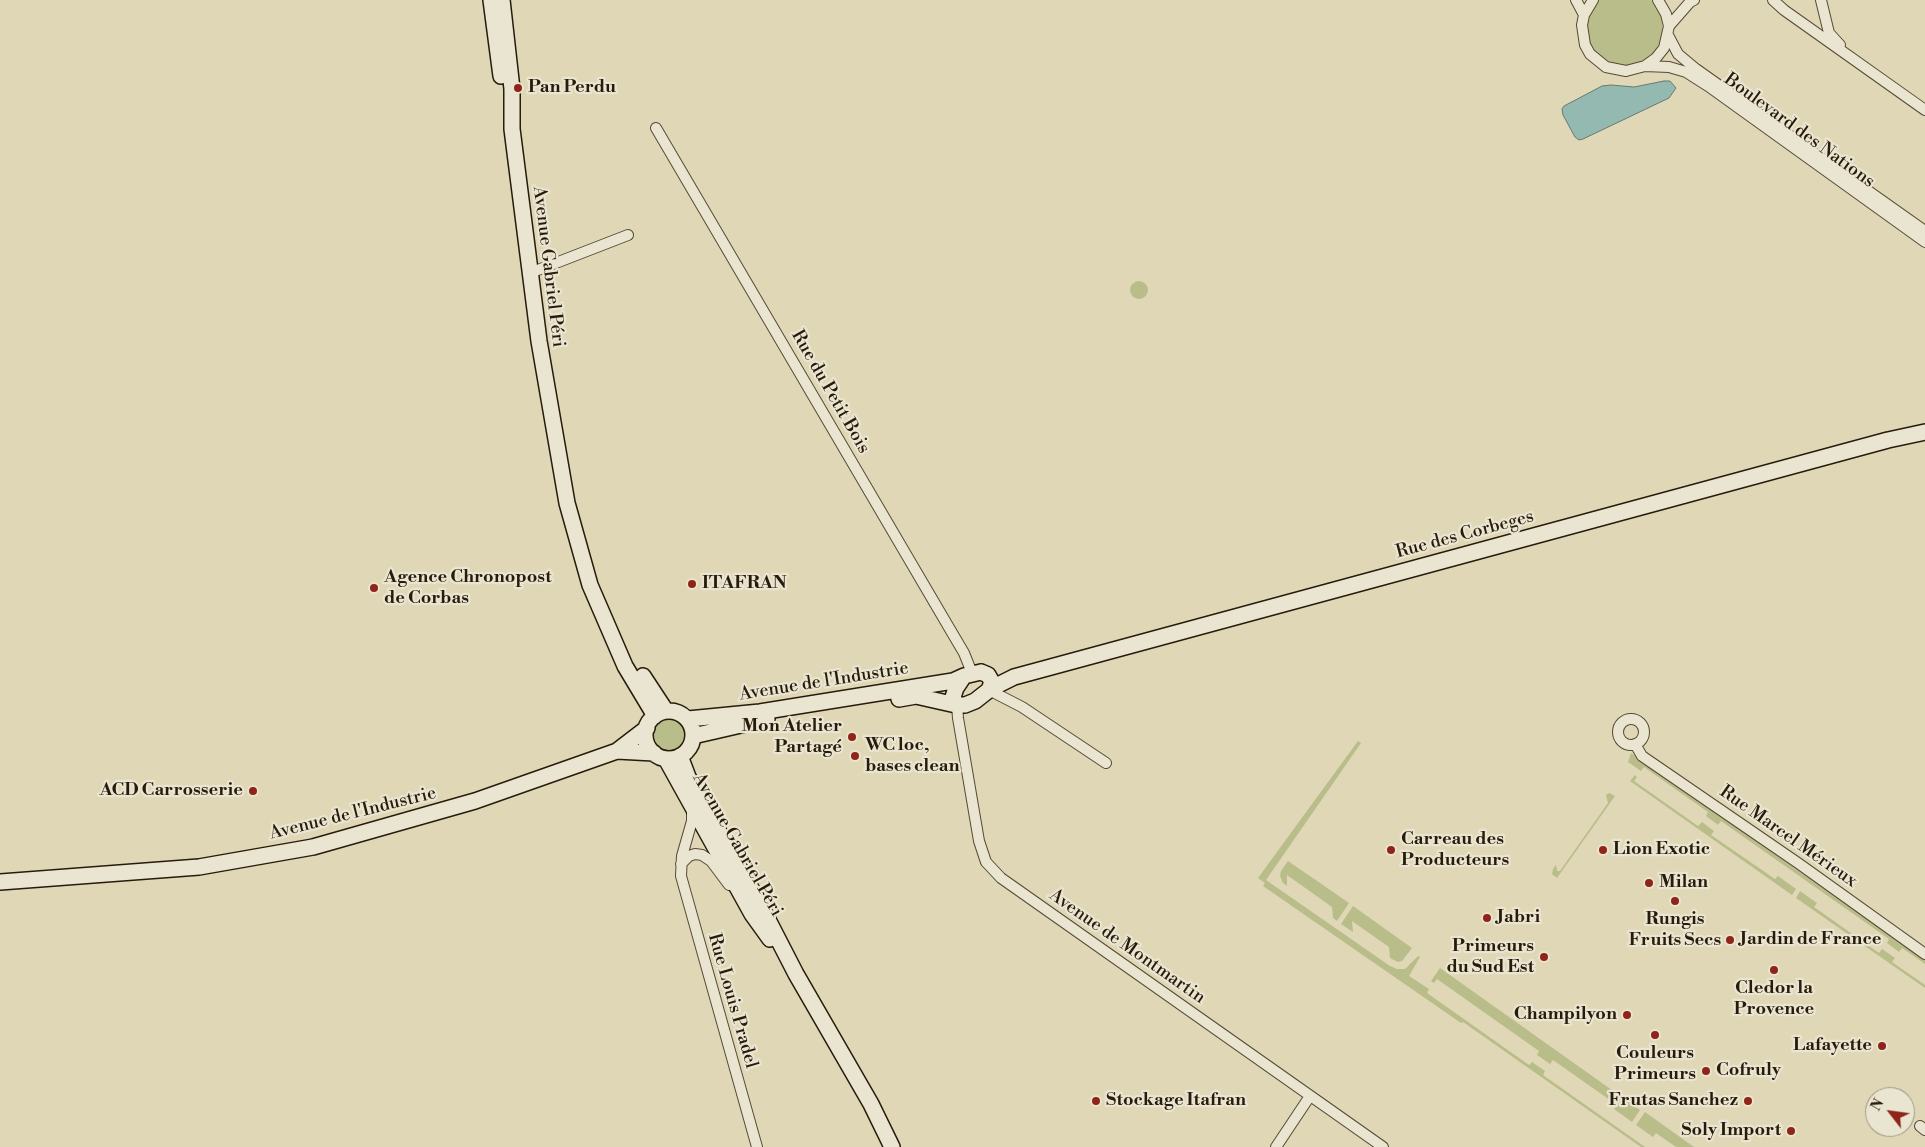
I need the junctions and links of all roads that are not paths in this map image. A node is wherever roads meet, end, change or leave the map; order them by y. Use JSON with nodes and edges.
{"nodes":[{"id":1,"x":491,"y":0,"type":"edge"},
{"id":2,"x":502,"y":0,"type":"edge"},
{"id":3,"x":1576,"y":0,"type":"edge"},
{"id":4,"x":1593,"y":0,"type":"edge"},
{"id":5,"x":1658,"y":0,"type":"edge"},
{"id":6,"x":1694,"y":0,"type":"edge"},
{"id":7,"x":1772,"y":0,"type":"edge"},
{"id":8,"x":1821,"y":0,"type":"edge"},
{"id":9,"x":1584,"y":15,"type":"junction"},
{"id":10,"x":1668,"y":31,"type":"junction"},
{"id":11,"x":1850,"y":57,"type":"junction"},
{"id":12,"x":1646,"y":66,"type":"junction"},
{"id":13,"x":1925,"y":110,"type":"edge"},
{"id":14,"x":656,"y":128,"type":"dead end"},
{"id":15,"x":512,"y":129,"type":"junction"},
{"id":16,"x":1884,"y":202,"type":"junction"},
{"id":17,"x":1893,"y":219,"type":"junction"},
{"id":18,"x":1925,"y":227,"type":"edge"},
{"id":19,"x":1925,"y":231,"type":"edge"},
{"id":20,"x":628,"y":235,"type":"dead end"},
{"id":21,"x":1925,"y":238,"type":"edge"},
{"id":22,"x":1925,"y":242,"type":"edge"},
{"id":23,"x":530,"y":273,"type":"junction"},
{"id":24,"x":1925,"y":432,"type":"edge"},
{"id":25,"x":968,"y":675,"type":"junction"},
{"id":26,"x":989,"y":685,"type":"junction"},
{"id":27,"x":957,"y":705,"type":"junction"},
{"id":28,"x":656,"y":718,"type":"junction"},
{"id":29,"x":688,"y":719,"type":"junction"},
{"id":30,"x":693,"y":736,"type":"junction"},
{"id":31,"x":1635,"y":744,"type":"dead end"},
{"id":32,"x":617,"y":751,"type":"junction"},
{"id":33,"x":667,"y":756,"type":"junction"},
{"id":34,"x":1106,"y":763,"type":"dead end"},
{"id":35,"x":691,"y":804,"type":"junction"},
{"id":36,"x":681,"y":864,"type":"junction"},
{"id":37,"x":0,"y":882,"type":"edge"},
{"id":38,"x":752,"y":914,"type":"junction"},
{"id":39,"x":1925,"y":954,"type":"edge"},
{"id":40,"x":796,"y":974,"type":"junction"},
{"id":41,"x":1310,"y":1096,"type":"junction"},
{"id":42,"x":756,"y":1147,"type":"edge"},
{"id":43,"x":892,"y":1147,"type":"edge"},
{"id":44,"x":1276,"y":1147,"type":"edge"},
{"id":45,"x":1383,"y":1147,"type":"edge"}],
"edges":[{"from":1,"to":15,"type":"street"},
{"from":2,"to":15,"type":"street","name":"Avenue Gabriel Péri"},
{"from":3,"to":9,"type":"street"},
{"from":4,"to":9,"type":"street"},
{"from":5,"to":10,"type":"street","name":"Boulevard des Nations"},
{"from":6,"to":10,"type":"street"},
{"from":7,"to":11,"type":"street"},
{"from":8,"to":11,"type":"street"},
{"from":9,"to":12,"type":"street","name":"Boulevard des Nations"},
{"from":10,"to":12,"type":"street"},
{"from":10,"to":16,"type":"street","name":"Boulevard des Nations"},
{"from":11,"to":13,"type":"street"},
{"from":12,"to":17,"type":"street","name":"Boulevard des Nations"},
{"from":14,"to":25,"type":"street","name":"Rue du Petit Bois"},
{"from":15,"to":23,"type":"street","name":"Avenue Gabriel Péri"},
{"from":16,"to":18,"type":"street"},
{"from":16,"to":19,"type":"street","name":"Boulevard des Nations"},
{"from":17,"to":21,"type":"street"},
{"from":17,"to":22,"type":"street","name":"Boulevard des Nations"},
{"from":20,"to":23,"type":"street"},
{"from":23,"to":28,"type":"street","name":"Avenue Gabriel Péri"},
{"from":24,"to":26,"type":"street","name":"Rue des Corbeges"},
{"from":25,"to":26,"type":"street","name":"Rue des Corbeges"},
{"from":25,"to":27,"type":"street"},
{"from":25,"to":29,"type":"street","name":"Avenue de l'Industrie"},
{"from":26,"to":27,"type":"street"},
{"from":26,"to":34,"type":"street"},
{"from":27,"to":30,"type":"street","name":"Avenue de l'Industrie"},
{"from":27,"to":41,"type":"street","name":"Avenue de Montmartin"},
{"from":28,"to":29,"type":"street"},
{"from":28,"to":32,"type":"street","name":"Avenue de l'Industrie"},
{"from":28,"to":33,"type":"street"},
{"from":29,"to":30,"type":"street"},
{"from":30,"to":33,"type":"street"},
{"from":31,"to":39,"type":"street","name":"Rue Marcel Mérieux"},
{"from":32,"to":33,"type":"street","name":"Avenue de l'Industrie"},
{"from":32,"to":37,"type":"street","name":"Avenue de l'Industrie"},
{"from":33,"to":35,"type":"street","name":"Avenue Gabriel Péri"},
{"from":33,"to":40,"type":"street","name":"Avenue Gabriel Péri"},
{"from":35,"to":36,"type":"street","name":"Rue Louis Pradel"},
{"from":35,"to":38,"type":"street","name":"Avenue Gabriel Péri"},
{"from":36,"to":38,"type":"street"},
{"from":36,"to":42,"type":"street","name":"Rue Louis Pradel"},
{"from":38,"to":40,"type":"street","name":"Avenue Gabriel Péri"},
{"from":40,"to":43,"type":"street","name":"Avenue Gabriel Péri"},
{"from":41,"to":44,"type":"street"},
{"from":41,"to":45,"type":"street","name":"Avenue de Montmartin"}]}
